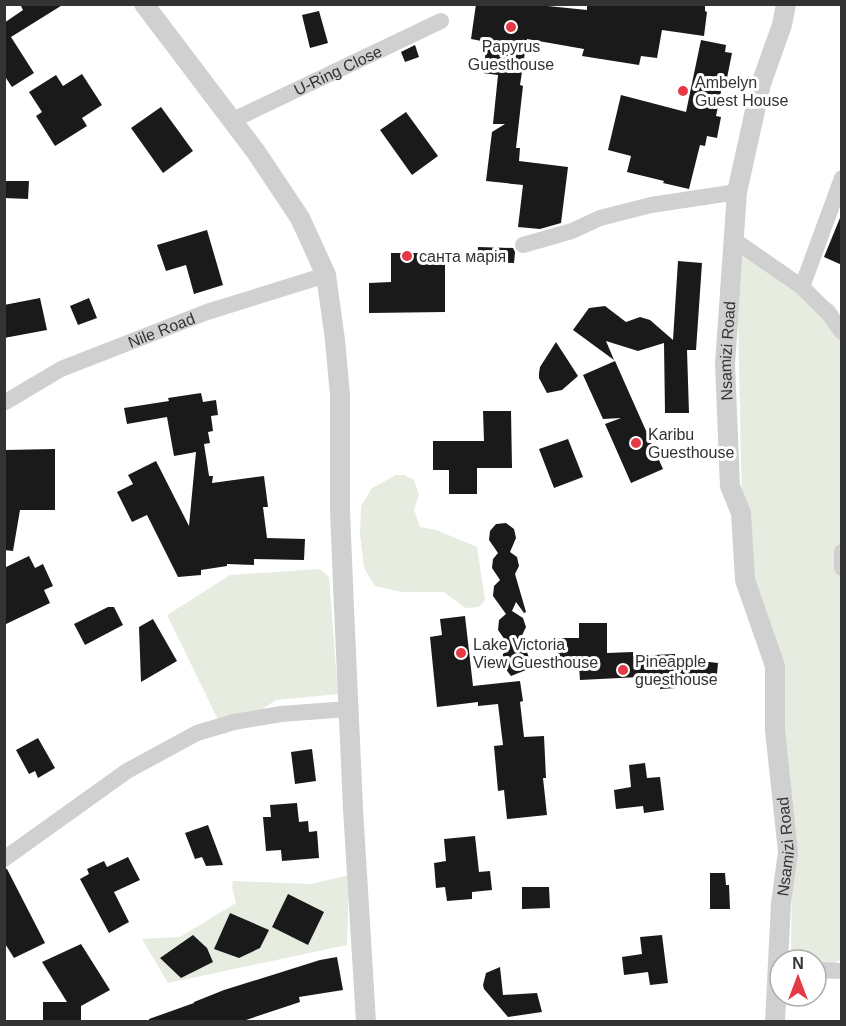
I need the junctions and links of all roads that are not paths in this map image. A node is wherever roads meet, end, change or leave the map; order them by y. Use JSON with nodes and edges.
{"nodes":[{"id":1,"x":144,"y":4,"type":"edge"},
{"id":2,"x":786,"y":4,"type":"edge"},
{"id":3,"x":441,"y":21,"type":"dead end"},
{"id":4,"x":233,"y":120,"type":"junction"},
{"id":5,"x":842,"y":178,"type":"edge"},
{"id":6,"x":737,"y":192,"type":"junction"},
{"id":7,"x":734,"y":240,"type":"junction"},
{"id":8,"x":523,"y":245,"type":"dead end"},
{"id":9,"x":326,"y":275,"type":"junction"},
{"id":10,"x":802,"y":287,"type":"junction"},
{"id":11,"x":842,"y":332,"type":"edge"},
{"id":12,"x":4,"y":403,"type":"edge"},
{"id":13,"x":842,"y":552,"type":"edge"},
{"id":14,"x":842,"y":568,"type":"edge"},
{"id":15,"x":348,"y":708,"type":"junction"},
{"id":16,"x":4,"y":859,"type":"edge"},
{"id":17,"x":780,"y":948,"type":"edge"},
{"id":18,"x":366,"y":1022,"type":"edge"}],
"edges":[{"from":1,"to":4,"type":"street"},
{"from":2,"to":6,"type":"street","name":"Nsamizi Road"},
{"from":3,"to":4,"type":"street","name":"U-Ring Close"},
{"from":4,"to":9,"type":"street"},
{"from":5,"to":10,"type":"street"},
{"from":6,"to":7,"type":"street","name":"Nsamizi Road"},
{"from":6,"to":8,"type":"street"},
{"from":7,"to":10,"type":"street"},
{"from":7,"to":17,"type":"street","name":"Nsamizi Road"},
{"from":9,"to":12,"type":"street","name":"Nile Road"},
{"from":9,"to":15,"type":"street"},
{"from":10,"to":11,"type":"street"},
{"from":13,"to":14,"type":"street"},
{"from":15,"to":16,"type":"street"},
{"from":15,"to":18,"type":"street"}]}
